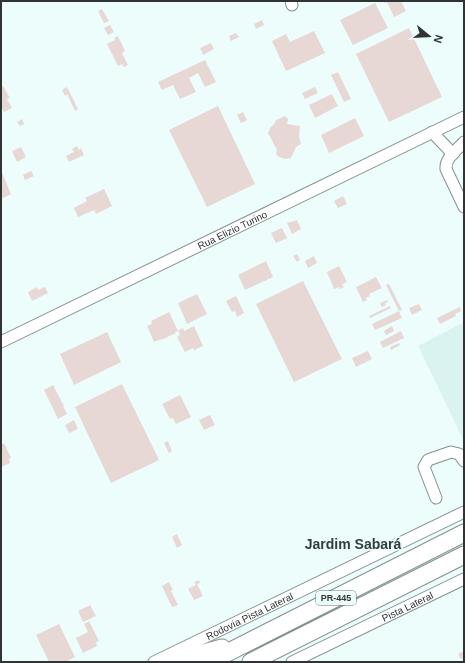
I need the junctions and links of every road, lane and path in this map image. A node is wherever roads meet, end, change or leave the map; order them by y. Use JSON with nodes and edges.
{"nodes":[{"id":1,"x":464,"y":117,"type":"edge"},
{"id":2,"x":432,"y":132,"type":"junction"},
{"id":3,"x":464,"y":142,"type":"edge"},
{"id":4,"x":452,"y":154,"type":"junction"},
{"id":5,"x":464,"y":207,"type":"edge"},
{"id":6,"x":1,"y":342,"type":"edge"},
{"id":7,"x":464,"y":461,"type":"edge"},
{"id":8,"x":436,"y":498,"type":"dead end"},
{"id":9,"x":464,"y":512,"type":"edge"},
{"id":10,"x":464,"y":533,"type":"edge"},
{"id":11,"x":464,"y":555,"type":"edge"},
{"id":12,"x":464,"y":579,"type":"edge"},
{"id":13,"x":255,"y":638,"type":"junction"},
{"id":14,"x":154,"y":662,"type":"edge"},
{"id":15,"x":172,"y":662,"type":"edge"},
{"id":16,"x":209,"y":662,"type":"edge"},
{"id":17,"x":251,"y":662,"type":"edge"},
{"id":18,"x":292,"y":662,"type":"edge"}],
"edges":[{"from":1,"to":2,"type":"street","name":"Rua Elizio Turino"},
{"from":2,"to":4,"type":"street"},
{"from":2,"to":6,"type":"street","name":"Rua Elizio Turino"},
{"from":3,"to":4,"type":"street"},
{"from":4,"to":5,"type":"street"},
{"from":7,"to":8,"type":"street"},
{"from":9,"to":14,"type":"street","name":"Rodovia Pista Lateral","number":"PR-445"},
{"from":10,"to":13,"type":"highway","number":"PR-445"},
{"from":11,"to":17,"type":"highway","number":"PR-445"},
{"from":12,"to":18,"type":"street","name":"Pista Lateral"},
{"from":13,"to":15,"type":"highway"},
{"from":13,"to":16,"type":"highway","number":"PR-445"}]}
